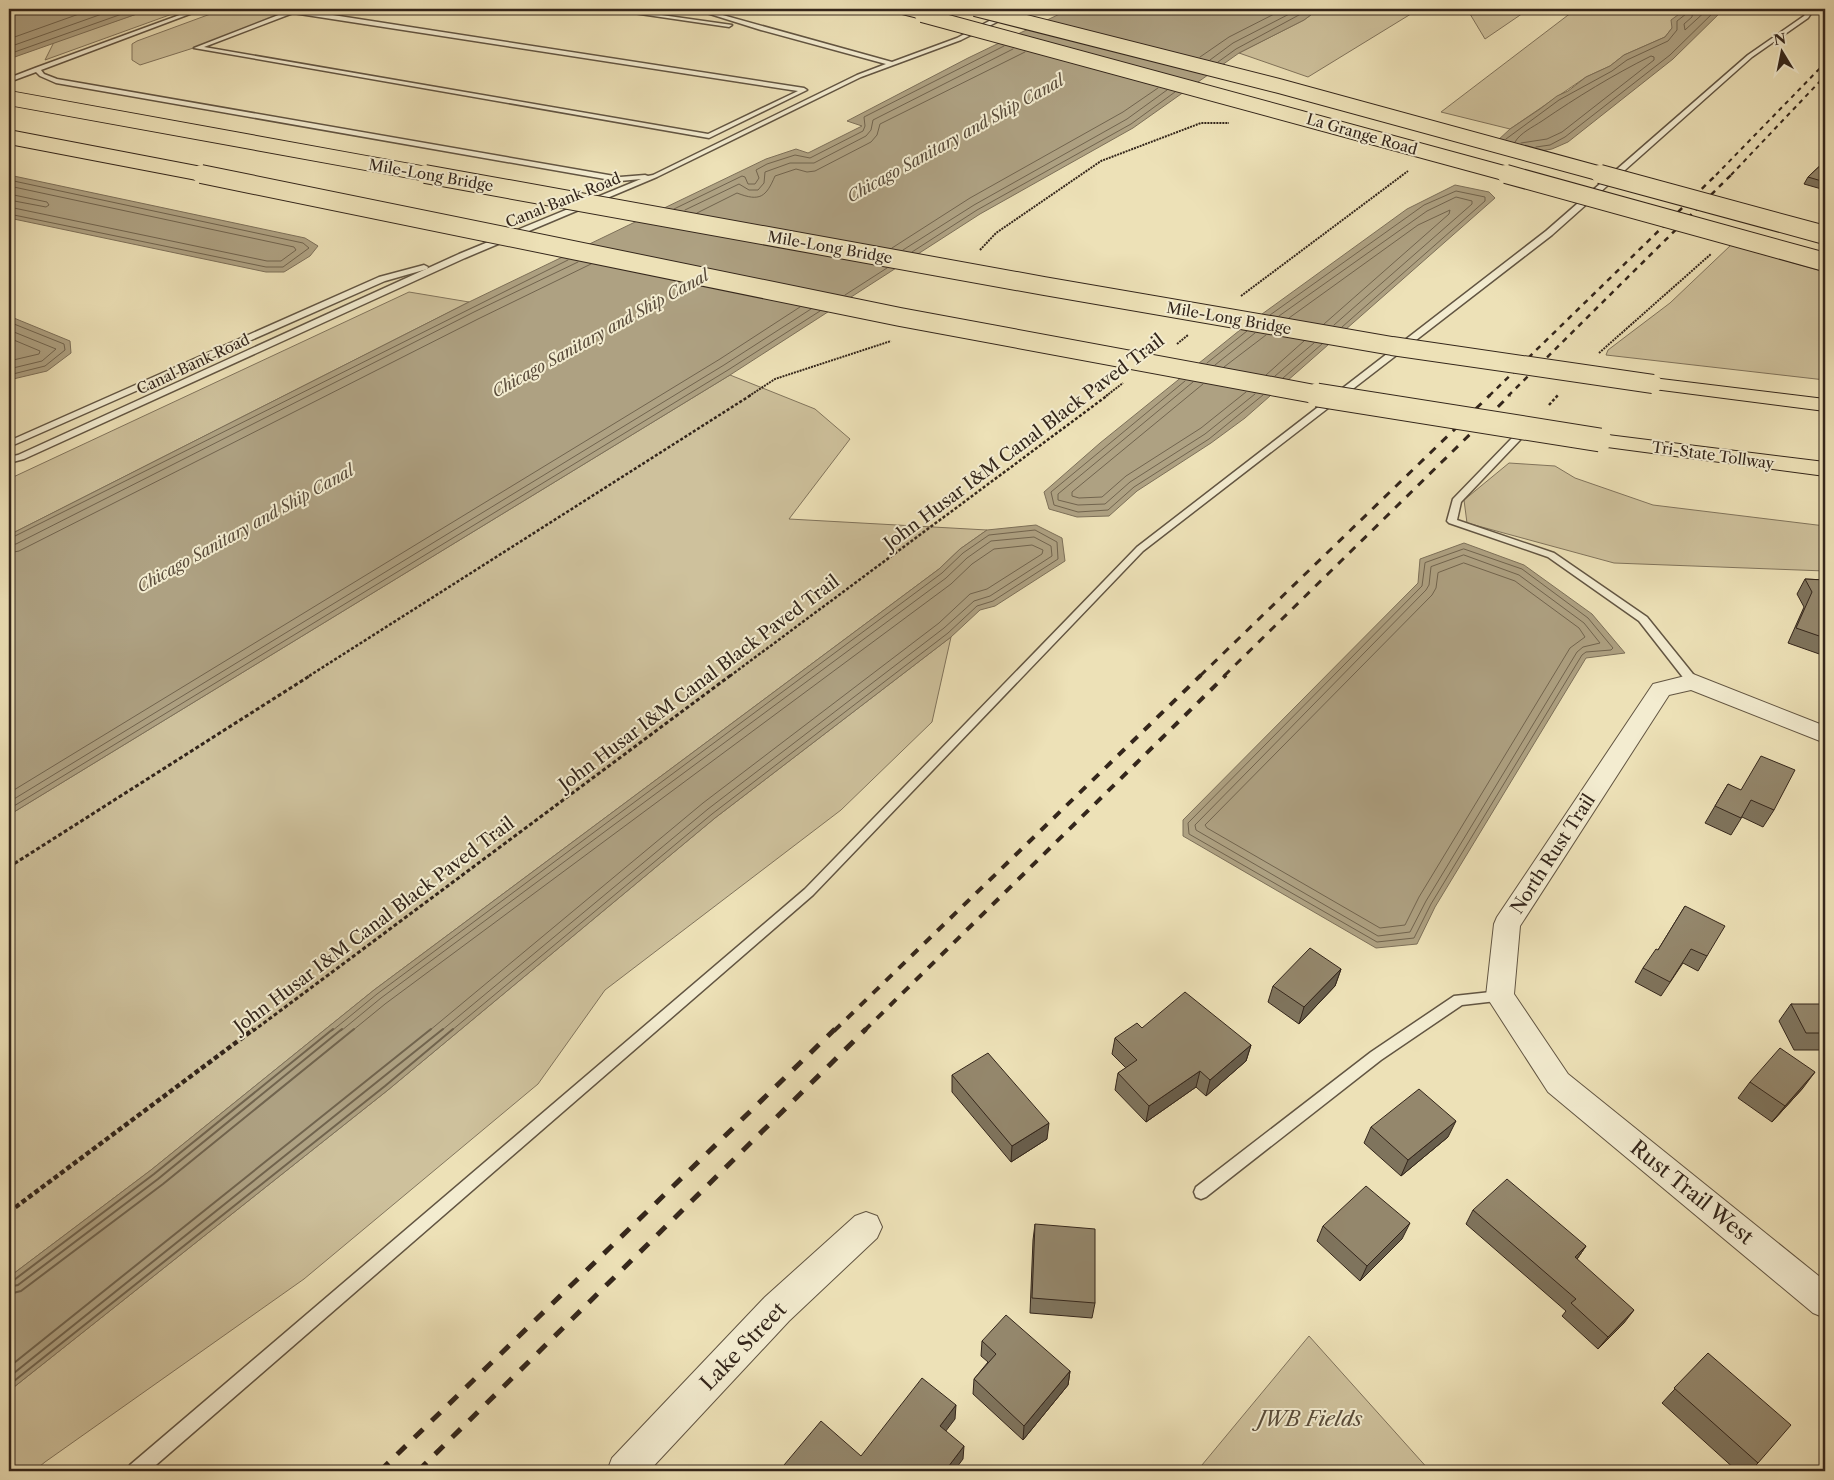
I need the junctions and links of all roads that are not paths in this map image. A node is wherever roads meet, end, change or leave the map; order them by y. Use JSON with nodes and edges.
{"nodes":[{"id":1,"x":200,"y":9,"type":"edge"},
{"id":2,"x":608,"y":9,"type":"edge"},
{"id":3,"x":696,"y":9,"type":"edge"},
{"id":4,"x":898,"y":9,"type":"edge"},
{"id":5,"x":975,"y":9,"type":"edge"},
{"id":6,"x":1015,"y":9,"type":"edge"},
{"id":7,"x":1811,"y":9,"type":"edge"},
{"id":8,"x":296,"y":10,"type":"edge"},
{"id":9,"x":763,"y":29,"type":"junction"},
{"id":10,"x":890,"y":63,"type":"junction"},
{"id":11,"x":37,"y":69,"type":"junction"},
{"id":12,"x":9,"y":80,"type":"edge"},
{"id":13,"x":9,"y":98,"type":"edge"},
{"id":14,"x":9,"y":137,"type":"edge"},
{"id":15,"x":654,"y":176,"type":"junction"},
{"id":16,"x":1825,"y":235,"type":"edge"},
{"id":17,"x":462,"y":256,"type":"junction"},
{"id":18,"x":1825,"y":262,"type":"edge"},
{"id":19,"x":1825,"y":405,"type":"edge"},
{"id":20,"x":1517,"y":438,"type":"road end"},
{"id":21,"x":9,"y":444,"type":"edge"},
{"id":22,"x":9,"y":460,"type":"edge"},
{"id":23,"x":1825,"y":469,"type":"edge"},
{"id":24,"x":1693,"y":682,"type":"junction"},
{"id":25,"x":1825,"y":735,"type":"edge"},
{"id":26,"x":1500,"y":996,"type":"junction"},
{"id":27,"x":1201,"y":1192,"type":"dead end"},
{"id":28,"x":866,"y":1227,"type":"dead end"},
{"id":29,"x":1825,"y":1302,"type":"edge"},
{"id":30,"x":136,"y":1471,"type":"edge"},
{"id":31,"x":625,"y":1471,"type":"edge"}],
"edges":[{"from":1,"to":11,"type":"lane"},
{"from":2,"to":9,"type":"lane"},
{"from":3,"to":9,"type":"lane"},
{"from":4,"to":18,"type":"highway","name":"La Grange Road","bridge":true},
{"from":5,"to":16,"type":"highway","name":"La Grange Road","bridge":true},
{"from":6,"to":10,"type":"lane","name":"Canal Bank Road"},
{"from":7,"to":30,"type":"lane"},
{"from":8,"to":8,"type":"lane"},
{"from":9,"to":10,"type":"lane"},
{"from":10,"to":15,"type":"lane","name":"Canal Bank Road"},
{"from":11,"to":12,"type":"lane"},
{"from":11,"to":15,"type":"lane"},
{"from":13,"to":19,"type":"highway","name":"Mile-Long Bridge","bridge":true},
{"from":14,"to":23,"type":"highway","name":"Tri-State Tollway","bridge":true},
{"from":15,"to":17,"type":"lane","name":"Canal Bank Road"},
{"from":17,"to":21,"type":"lane"},
{"from":17,"to":22,"type":"lane","name":"Canal Bank Road"},
{"from":20,"to":24,"type":"lane"},
{"from":24,"to":25,"type":"street"},
{"from":24,"to":26,"type":"street","name":"North Rust Trail"},
{"from":26,"to":27,"type":"lane"},
{"from":26,"to":29,"type":"street","name":"Rust Trail West"},
{"from":28,"to":31,"type":"street","name":"Lake Street"}]}
